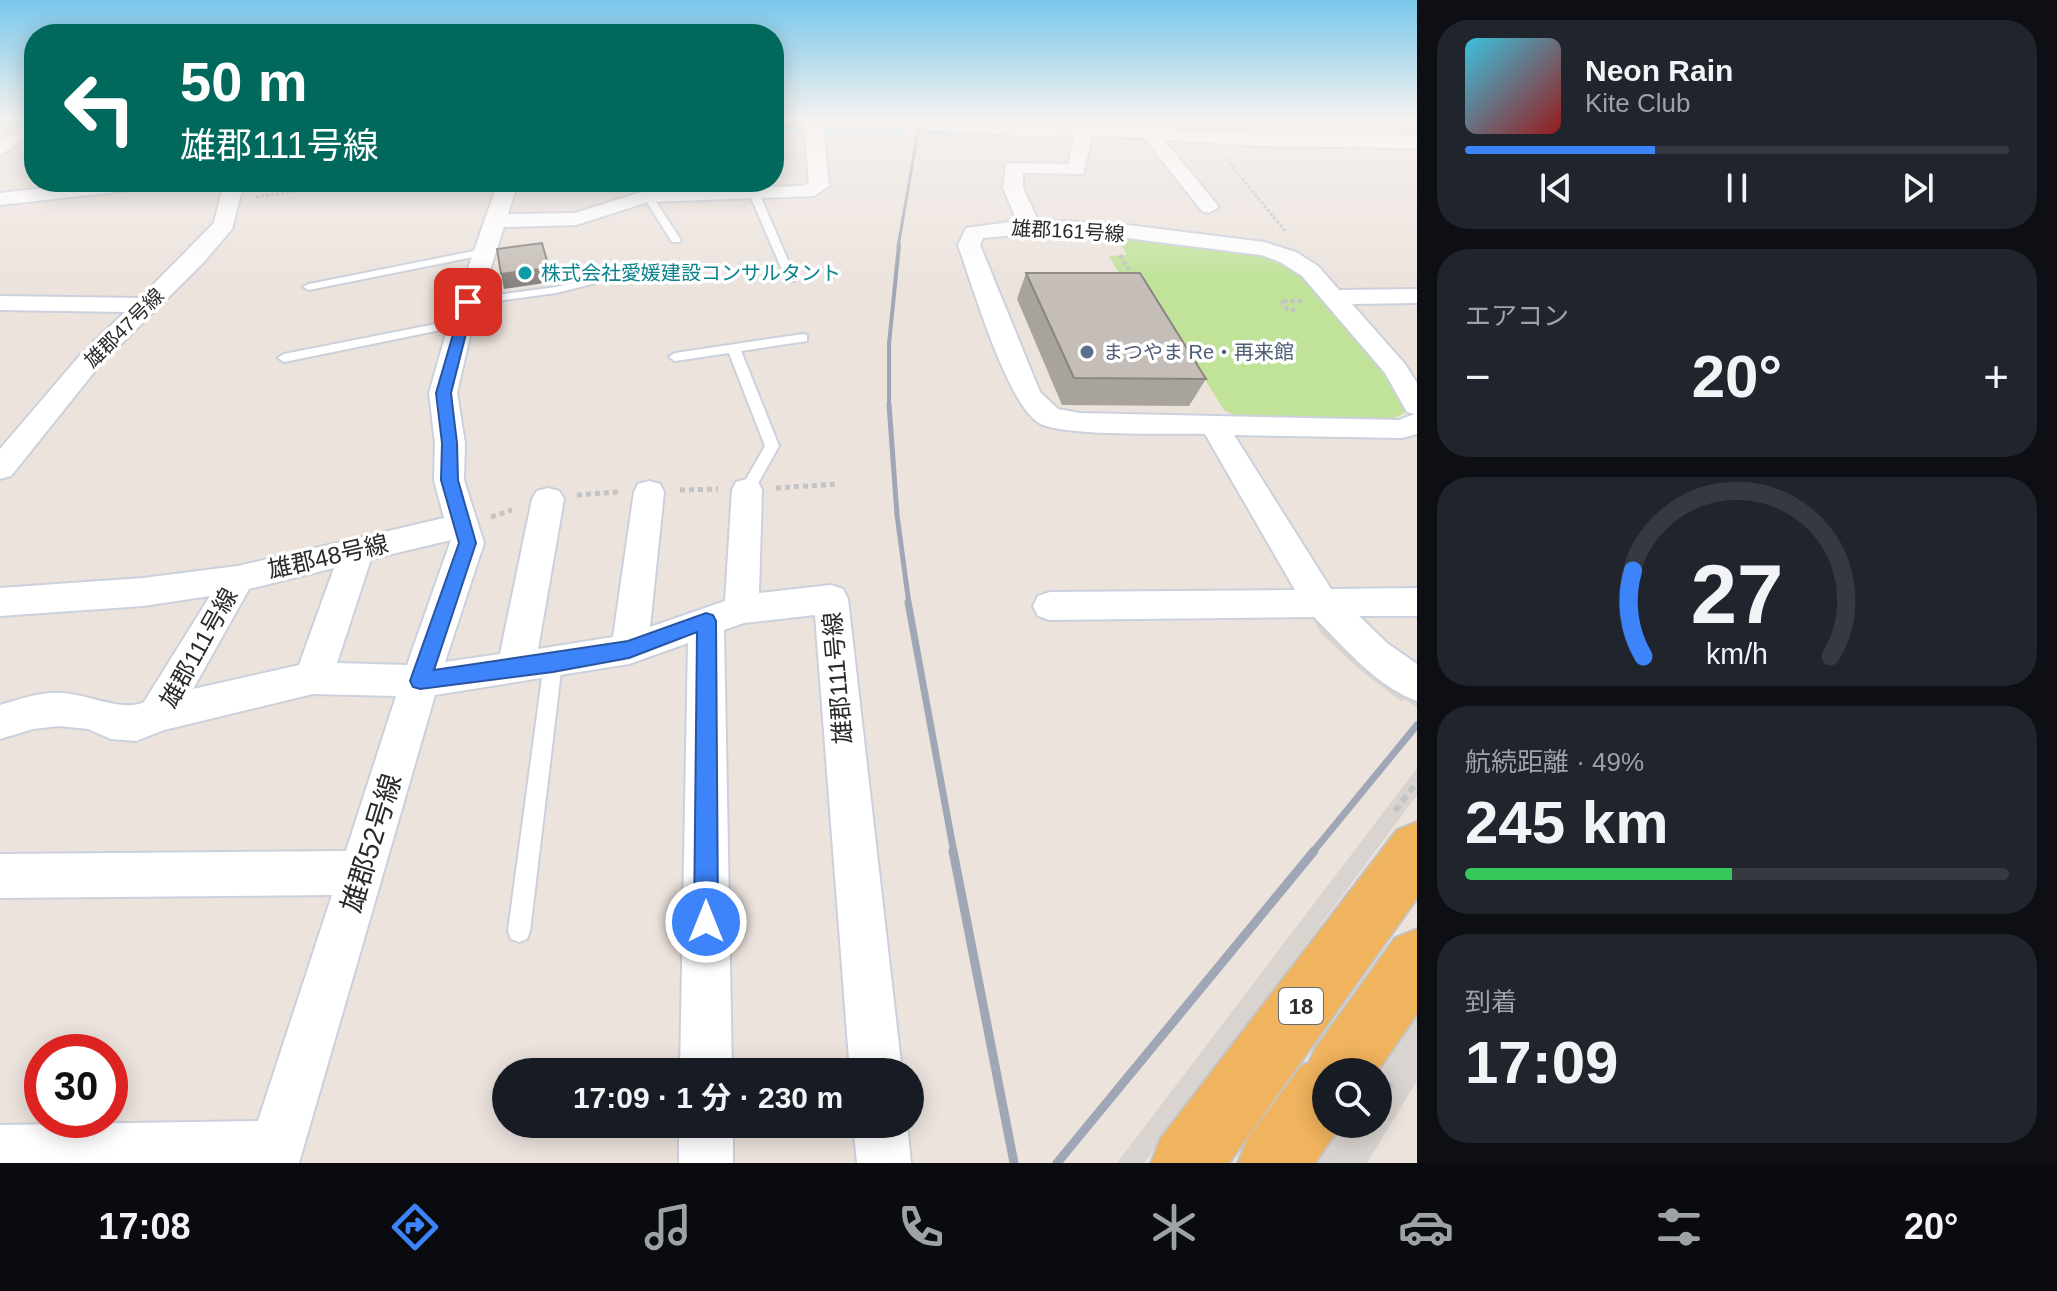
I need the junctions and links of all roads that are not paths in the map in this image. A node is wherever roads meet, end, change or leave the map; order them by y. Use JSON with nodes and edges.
{"nodes":[{"id":1,"x":818,"y":174,"type":"edge"},
{"id":2,"x":1013,"y":174,"type":"edge"},
{"id":3,"x":1182,"y":174,"type":"edge"},
{"id":4,"x":62,"y":192,"type":"edge"},
{"id":5,"x":232,"y":192,"type":"edge"},
{"id":6,"x":505,"y":192,"type":"edge"},
{"id":7,"x":754,"y":193,"type":"junction"},
{"id":8,"x":648,"y":196,"type":"junction"},
{"id":9,"x":0,"y":199,"type":"edge"},
{"id":10,"x":1209,"y":207,"type":"dead end"},
{"id":11,"x":496,"y":220,"type":"junction"},
{"id":12,"x":1030,"y":227,"type":"junction"},
{"id":13,"x":676,"y":240,"type":"dead end"},
{"id":14,"x":484,"y":252,"type":"junction"},
{"id":15,"x":628,"y":272,"type":"dead end"},
{"id":16,"x":791,"y":279,"type":"dead end"},
{"id":17,"x":309,"y":287,"type":"dead end"},
{"id":18,"x":1417,"y":296,"type":"edge"},
{"id":19,"x":1331,"y":297,"type":"junction"},
{"id":20,"x":0,"y":303,"type":"edge"},
{"id":21,"x":147,"y":305,"type":"junction"},
{"id":22,"x":464,"y":313,"type":"junction"},
{"id":23,"x":803,"y":338,"type":"dead end"},
{"id":24,"x":734,"y":349,"type":"junction"},
{"id":25,"x":675,"y":357,"type":"dead end"},
{"id":26,"x":284,"y":358,"type":"dead end"},
{"id":27,"x":1417,"y":406,"type":"edge"},
{"id":28,"x":1417,"y":423,"type":"edge"},
{"id":29,"x":1217,"y":424,"type":"junction"},
{"id":30,"x":0,"y":429,"type":"edge"},
{"id":31,"x":32,"y":430,"type":"junction"},
{"id":32,"x":0,"y":469,"type":"edge"},
{"id":33,"x":747,"y":490,"type":"joint"},
{"id":34,"x":649,"y":492,"type":"dead end"},
{"id":35,"x":548,"y":499,"type":"dead end"},
{"id":36,"x":463,"y":525,"type":"junction"},
{"id":37,"x":357,"y":551,"type":"junction"},
{"id":38,"x":238,"y":579,"type":"junction"},
{"id":39,"x":1320,"y":601,"type":"junction"},
{"id":40,"x":0,"y":602,"type":"edge"},
{"id":41,"x":1417,"y":602,"type":"edge"},
{"id":42,"x":1050,"y":606,"type":"dead end"},
{"id":43,"x":724,"y":615,"type":"junction"},
{"id":44,"x":629,"y":649,"type":"junction"},
{"id":45,"x":534,"y":666,"type":"junction"},
{"id":46,"x":313,"y":678,"type":"junction"},
{"id":47,"x":420,"y":681,"type":"junction"},
{"id":48,"x":1417,"y":685,"type":"edge"},
{"id":49,"x":158,"y":714,"type":"junction"},
{"id":50,"x":0,"y":722,"type":"edge"},
{"id":51,"x":1417,"y":850,"type":"edge"},
{"id":52,"x":362,"y":873,"type":"junction"},
{"id":53,"x":0,"y":876,"type":"edge"},
{"id":54,"x":519,"y":931,"type":"dead end"},
{"id":55,"x":1417,"y":960,"type":"edge"},
{"id":56,"x":707,"y":1058,"type":"edge"},
{"id":57,"x":875,"y":1058,"type":"edge"},
{"id":58,"x":1348,"y":1058,"type":"edge"},
{"id":59,"x":1312,"y":1109,"type":"edge"},
{"id":60,"x":706,"y":1138,"type":"edge"},
{"id":61,"x":881,"y":1138,"type":"edge"},
{"id":62,"x":0,"y":1152,"type":"edge"},
{"id":63,"x":274,"y":1156,"type":"edge"},
{"id":64,"x":1194,"y":1159,"type":"edge"},
{"id":65,"x":706,"y":1163,"type":"edge"},
{"id":66,"x":884,"y":1163,"type":"edge"},
{"id":67,"x":1273,"y":1163,"type":"edge"}],
"edges":[{"from":1,"to":7,"type":"street"},
{"from":2,"to":12,"type":"street"},
{"from":3,"to":10,"type":"street"},
{"from":4,"to":9,"type":"street"},
{"from":5,"to":21,"type":"street","name":"雄郡47号線"},
{"from":6,"to":11,"type":"street"},
{"from":7,"to":8,"type":"street"},
{"from":7,"to":16,"type":"lane"},
{"from":8,"to":11,"type":"street"},
{"from":8,"to":13,"type":"lane"},
{"from":11,"to":14,"type":"street"},
{"from":12,"to":19,"type":"street","name":"雄郡161号線"},
{"from":12,"to":29,"type":"street","name":"雄郡161号線"},
{"from":14,"to":17,"type":"lane"},
{"from":14,"to":22,"type":"street"},
{"from":15,"to":22,"type":"lane"},
{"from":18,"to":19,"type":"street"},
{"from":19,"to":27,"type":"street","name":"雄郡161号線"},
{"from":20,"to":21,"type":"street"},
{"from":21,"to":31,"type":"street","name":"雄郡47号線"},
{"from":22,"to":26,"type":"lane"},
{"from":22,"to":36,"type":"street"},
{"from":23,"to":24,"type":"lane"},
{"from":24,"to":25,"type":"lane"},
{"from":24,"to":33,"type":"lane"},
{"from":28,"to":29,"type":"street","name":"雄郡161号線"},
{"from":29,"to":39,"type":"street"},
{"from":30,"to":31,"type":"street"},
{"from":31,"to":32,"type":"street","name":"雄郡47号線"},
{"from":33,"to":43,"type":"street"},
{"from":34,"to":44,"type":"street"},
{"from":35,"to":45,"type":"street"},
{"from":36,"to":37,"type":"street","name":"雄郡48号線"},
{"from":36,"to":47,"type":"street","name":"雄郡52号線"},
{"from":37,"to":38,"type":"street","name":"雄郡48号線"},
{"from":37,"to":46,"type":"street"},
{"from":38,"to":40,"type":"street","name":"雄郡48号線"},
{"from":38,"to":49,"type":"street","name":"雄郡111号線"},
{"from":39,"to":41,"type":"street"},
{"from":39,"to":42,"type":"street"},
{"from":39,"to":48,"type":"street"},
{"from":43,"to":44,"type":"street","name":"雄郡111号線"},
{"from":43,"to":56,"type":"street"},
{"from":43,"to":57,"type":"street","name":"雄郡111号線"},
{"from":44,"to":45,"type":"street","name":"雄郡111号線"},
{"from":45,"to":47,"type":"street","name":"雄郡111号線"},
{"from":45,"to":54,"type":"lane"},
{"from":46,"to":47,"type":"street","name":"雄郡111号線"},
{"from":46,"to":49,"type":"street","name":"雄郡111号線"},
{"from":47,"to":52,"type":"street","name":"雄郡52号線"},
{"from":49,"to":50,"type":"street"},
{"from":51,"to":64,"type":"main road","number":"18"},
{"from":52,"to":53,"type":"street"},
{"from":52,"to":63,"type":"street","name":"雄郡52号線"},
{"from":55,"to":58,"type":"main road"},
{"from":59,"to":67,"type":"main road"},
{"from":60,"to":65,"type":"street"},
{"from":61,"to":66,"type":"street"},
{"from":62,"to":63,"type":"street"}]}
